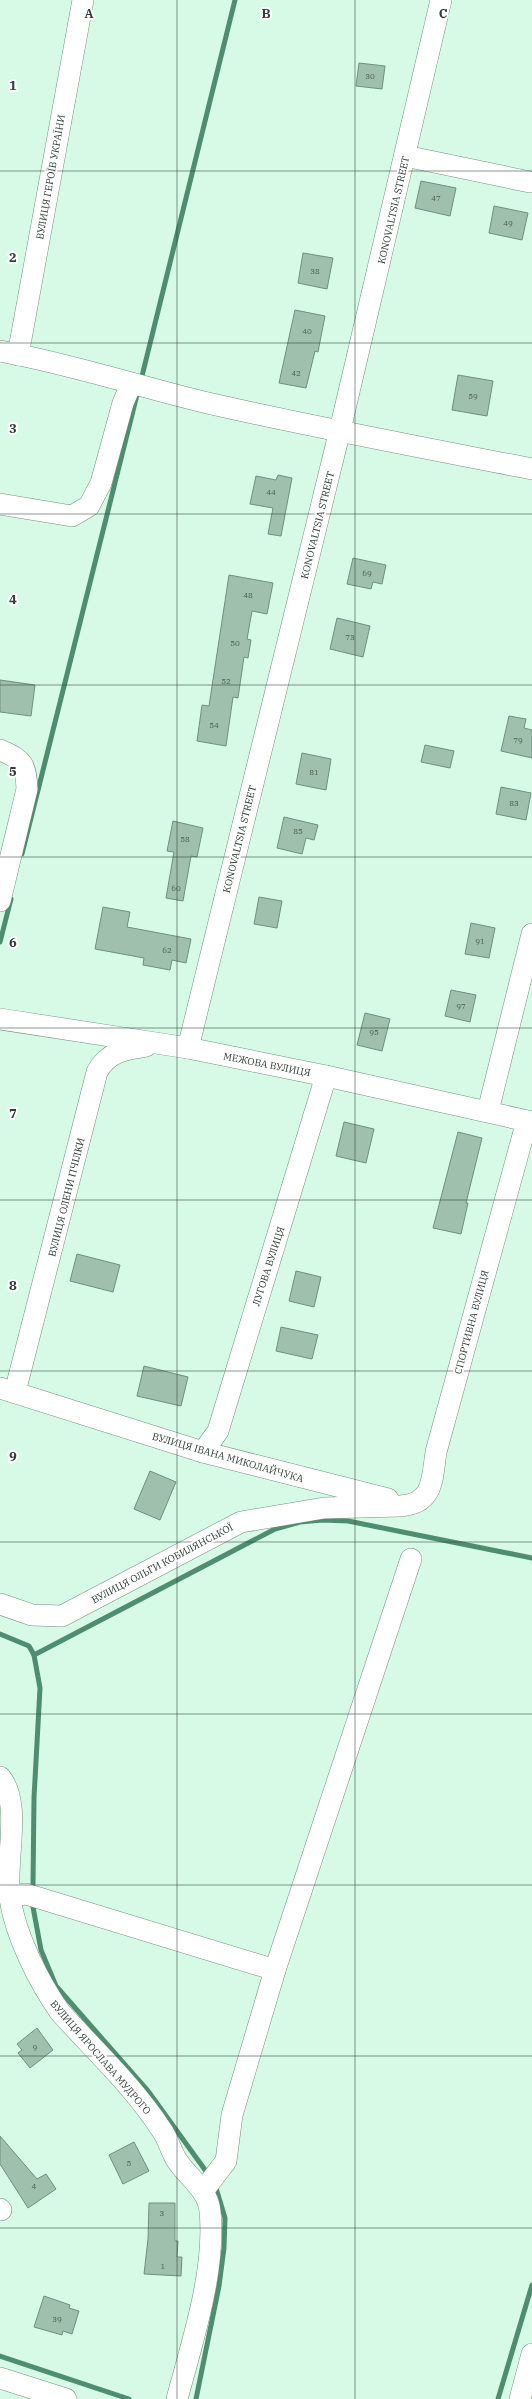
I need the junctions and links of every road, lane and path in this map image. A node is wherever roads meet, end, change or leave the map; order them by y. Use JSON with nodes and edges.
{"nodes":[{"id":1,"x":83,"y":0,"type":"edge"},
{"id":2,"x":441,"y":0,"type":"edge"},
{"id":3,"x":405,"y":156,"type":"junction"},
{"id":4,"x":530,"y":182,"type":"dead end"},
{"id":5,"x":9,"y":353,"type":"edge"},
{"id":6,"x":131,"y":384,"type":"junction"},
{"id":7,"x":340,"y":430,"type":"junction"},
{"id":8,"x":532,"y":469,"type":"edge"},
{"id":9,"x":0,"y":504,"type":"edge"},
{"id":10,"x":0,"y":750,"type":"edge"},
{"id":11,"x":0,"y":901,"type":"edge"},
{"id":12,"x":532,"y":934,"type":"edge"},
{"id":13,"x":0,"y":1019,"type":"edge"},
{"id":14,"x":160,"y":1044,"type":"junction"},
{"id":15,"x":188,"y":1048,"type":"junction"},
{"id":16,"x":326,"y":1076,"type":"junction"},
{"id":17,"x":488,"y":1111,"type":"junction"},
{"id":18,"x":529,"y":1121,"type":"edge"},
{"id":19,"x":7,"y":1390,"type":"edge"},
{"id":20,"x":203,"y":1452,"type":"junction"},
{"id":21,"x":406,"y":1506,"type":"junction"},
{"id":22,"x":411,"y":1559,"type":"dead end"},
{"id":23,"x":0,"y":1604,"type":"edge"},
{"id":24,"x":0,"y":1776,"type":"edge"},
{"id":25,"x":9,"y":1896,"type":"junction"},
{"id":26,"x":275,"y":1970,"type":"junction"},
{"id":27,"x":203,"y":2192,"type":"junction"},
{"id":28,"x":532,"y":2354,"type":"edge"},
{"id":29,"x":0,"y":2378,"type":"edge"},
{"id":30,"x":66,"y":2399,"type":"edge"},
{"id":31,"x":177,"y":2399,"type":"edge"},
{"id":32,"x":520,"y":2399,"type":"edge"}],
"edges":[{"from":1,"to":5,"type":"street","name":"ВУЛИЦЯ ГЕРОЇВ УКРАЇНИ"},
{"from":2,"to":3,"type":"street","name":"KONOVALTSIA STREET"},
{"from":3,"to":4,"type":"street"},
{"from":3,"to":7,"type":"street","name":"KONOVALTSIA STREET"},
{"from":5,"to":6,"type":"street"},
{"from":6,"to":7,"type":"street"},
{"from":6,"to":9,"type":"street"},
{"from":7,"to":8,"type":"street"},
{"from":7,"to":15,"type":"street","name":"KONOVALTSIA STREET"},
{"from":10,"to":11,"type":"street"},
{"from":12,"to":17,"type":"street"},
{"from":13,"to":14,"type":"street","name":"МЕЖОВА ВУЛИЦЯ"},
{"from":14,"to":15,"type":"street","name":"МЕЖОВА ВУЛИЦЯ"},
{"from":14,"to":19,"type":"street","name":"ВУЛИЦЯ ОЛЕНИ ПЧІЛКИ"},
{"from":15,"to":16,"type":"street","name":"МЕЖОВА ВУЛИЦЯ"},
{"from":16,"to":17,"type":"street","name":"МЕЖОВА ВУЛИЦЯ"},
{"from":16,"to":20,"type":"street","name":"ЛУГОВА ВУЛИЦЯ"},
{"from":17,"to":18,"type":"street","name":"МЕЖОВА ВУЛИЦЯ"},
{"from":18,"to":21,"type":"street","name":"СПОРТИВНА ВУЛИЦЯ"},
{"from":19,"to":20,"type":"street","name":"ВУЛИЦЯ ІВАНА МИКОЛАЙЧУКА"},
{"from":20,"to":21,"type":"street","name":"ВУЛИЦЯ ІВАНА МИКОЛАЙЧУКА"},
{"from":21,"to":23,"type":"street","name":"ВУЛИЦЯ ОЛЬГИ КОБИЛЯНСЬКОЇ"},
{"from":22,"to":26,"type":"street"},
{"from":24,"to":25,"type":"street","name":"ВУЛИЦЯ ЯРОСЛАВА МУДРОГО"},
{"from":25,"to":26,"type":"street"},
{"from":25,"to":27,"type":"street","name":"ВУЛИЦЯ ЯРОСЛАВА МУДРОГО"},
{"from":26,"to":27,"type":"street"},
{"from":27,"to":31,"type":"street","name":"ВУЛИЦЯ ЯРОСЛАВА МУДРОГО"},
{"from":28,"to":32,"type":"street"},
{"from":29,"to":30,"type":"street"}]}
